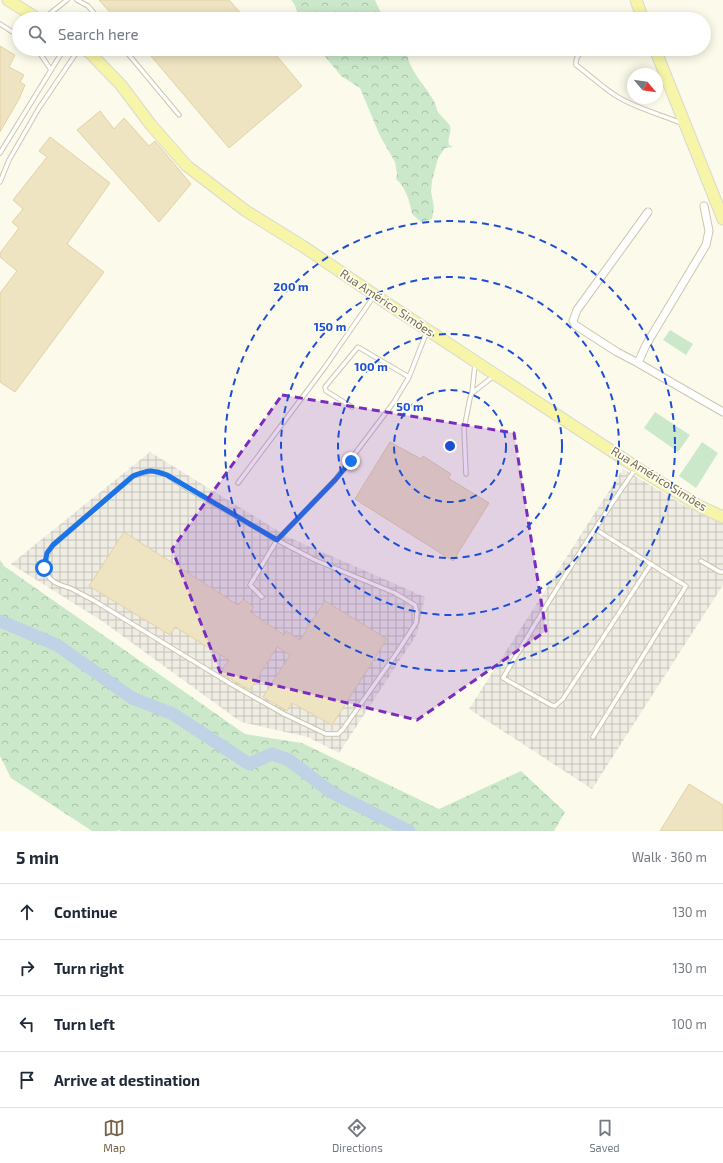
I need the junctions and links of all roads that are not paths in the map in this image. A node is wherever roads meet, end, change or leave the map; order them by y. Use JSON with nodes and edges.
{"nodes":[{"id":1,"x":67,"y":0,"type":"edge"},
{"id":2,"x":77,"y":0,"type":"edge"},
{"id":3,"x":636,"y":0,"type":"edge"},
{"id":4,"x":14,"y":1,"type":"edge"},
{"id":5,"x":29,"y":12,"type":"edge"},
{"id":6,"x":52,"y":12,"type":"edge"},
{"id":7,"x":93,"y":12,"type":"edge"},
{"id":8,"x":640,"y":12,"type":"edge"},
{"id":9,"x":0,"y":24,"type":"edge"},
{"id":10,"x":12,"y":32,"type":"edge"},
{"id":11,"x":42,"y":56,"type":"edge"},
{"id":12,"x":60,"y":56,"type":"edge"},
{"id":13,"x":74,"y":56,"type":"edge"},
{"id":14,"x":93,"y":56,"type":"edge"},
{"id":15,"x":130,"y":56,"type":"edge"},
{"id":16,"x":578,"y":56,"type":"edge"},
{"id":17,"x":658,"y":56,"type":"edge"},
{"id":18,"x":51,"y":70,"type":"junction"},
{"id":19,"x":179,"y":114,"type":"dead end"},
{"id":20,"x":684,"y":124,"type":"junction"},
{"id":21,"x":0,"y":153,"type":"edge"},
{"id":22,"x":0,"y":182,"type":"edge"},
{"id":23,"x":704,"y":206,"type":"dead end"},
{"id":24,"x":648,"y":212,"type":"dead end"},
{"id":25,"x":723,"y":219,"type":"edge"},
{"id":26,"x":375,"y":296,"type":"junction"},
{"id":27,"x":428,"y":330,"type":"junction"},
{"id":28,"x":475,"y":361,"type":"junction"},
{"id":29,"x":638,"y":363,"type":"junction"},
{"id":30,"x":496,"y":374,"type":"junction"},
{"id":31,"x":409,"y":377,"type":"junction"},
{"id":32,"x":472,"y":393,"type":"junction"},
{"id":33,"x":352,"y":407,"type":"dead end"},
{"id":34,"x":723,"y":412,"type":"edge"},
{"id":35,"x":636,"y":467,"type":"junction"},
{"id":36,"x":466,"y":474,"type":"dead end"},
{"id":37,"x":238,"y":483,"type":"dead end"},
{"id":38,"x":723,"y":518,"type":"edge"},
{"id":39,"x":595,"y":529,"type":"junction"},
{"id":40,"x":277,"y":540,"type":"junction"},
{"id":41,"x":701,"y":562,"type":"dead end"},
{"id":42,"x":651,"y":564,"type":"junction"},
{"id":43,"x":723,"y":572,"type":"edge"},
{"id":44,"x":262,"y":597,"type":"dead end"},
{"id":45,"x":593,"y":737,"type":"dead end"}],
"edges":[{"from":1,"to":6,"type":"lane"},
{"from":2,"to":7,"type":"lane"},
{"from":3,"to":8,"type":"main road"},
{"from":4,"to":5,"type":"main road"},
{"from":9,"to":10,"type":"lane"},
{"from":11,"to":18,"type":"lane"},
{"from":12,"to":18,"type":"lane"},
{"from":13,"to":22,"type":"lane"},
{"from":14,"to":26,"type":"main road","name":"Rua Américo Simões"},
{"from":15,"to":19,"type":"lane"},
{"from":16,"to":20,"type":"lane"},
{"from":17,"to":20,"type":"main road"},
{"from":18,"to":21,"type":"lane"},
{"from":20,"to":25,"type":"main road"},
{"from":23,"to":29,"type":"street"},
{"from":24,"to":29,"type":"street"},
{"from":26,"to":27,"type":"main road","name":"Rua Américo Simões"},
{"from":26,"to":37,"type":"lane"},
{"from":27,"to":28,"type":"main road","name":"Rua Américo Simões"},
{"from":27,"to":31,"type":"lane"},
{"from":28,"to":30,"type":"main road","name":"Rua Américo Simões"},
{"from":28,"to":32,"type":"lane"},
{"from":29,"to":34,"type":"street"},
{"from":30,"to":32,"type":"lane"},
{"from":30,"to":35,"type":"main road","name":"Rua Américo Simões"},
{"from":31,"to":33,"type":"lane"},
{"from":31,"to":40,"type":"lane"},
{"from":32,"to":36,"type":"lane"},
{"from":35,"to":38,"type":"main road","name":"Rua Américo Simões"},
{"from":35,"to":39,"type":"lane"},
{"from":39,"to":42,"type":"lane"},
{"from":39,"to":42,"type":"lane"},
{"from":40,"to":40,"type":"lane"},
{"from":40,"to":44,"type":"lane"},
{"from":41,"to":43,"type":"lane"},
{"from":42,"to":45,"type":"lane"}]}
